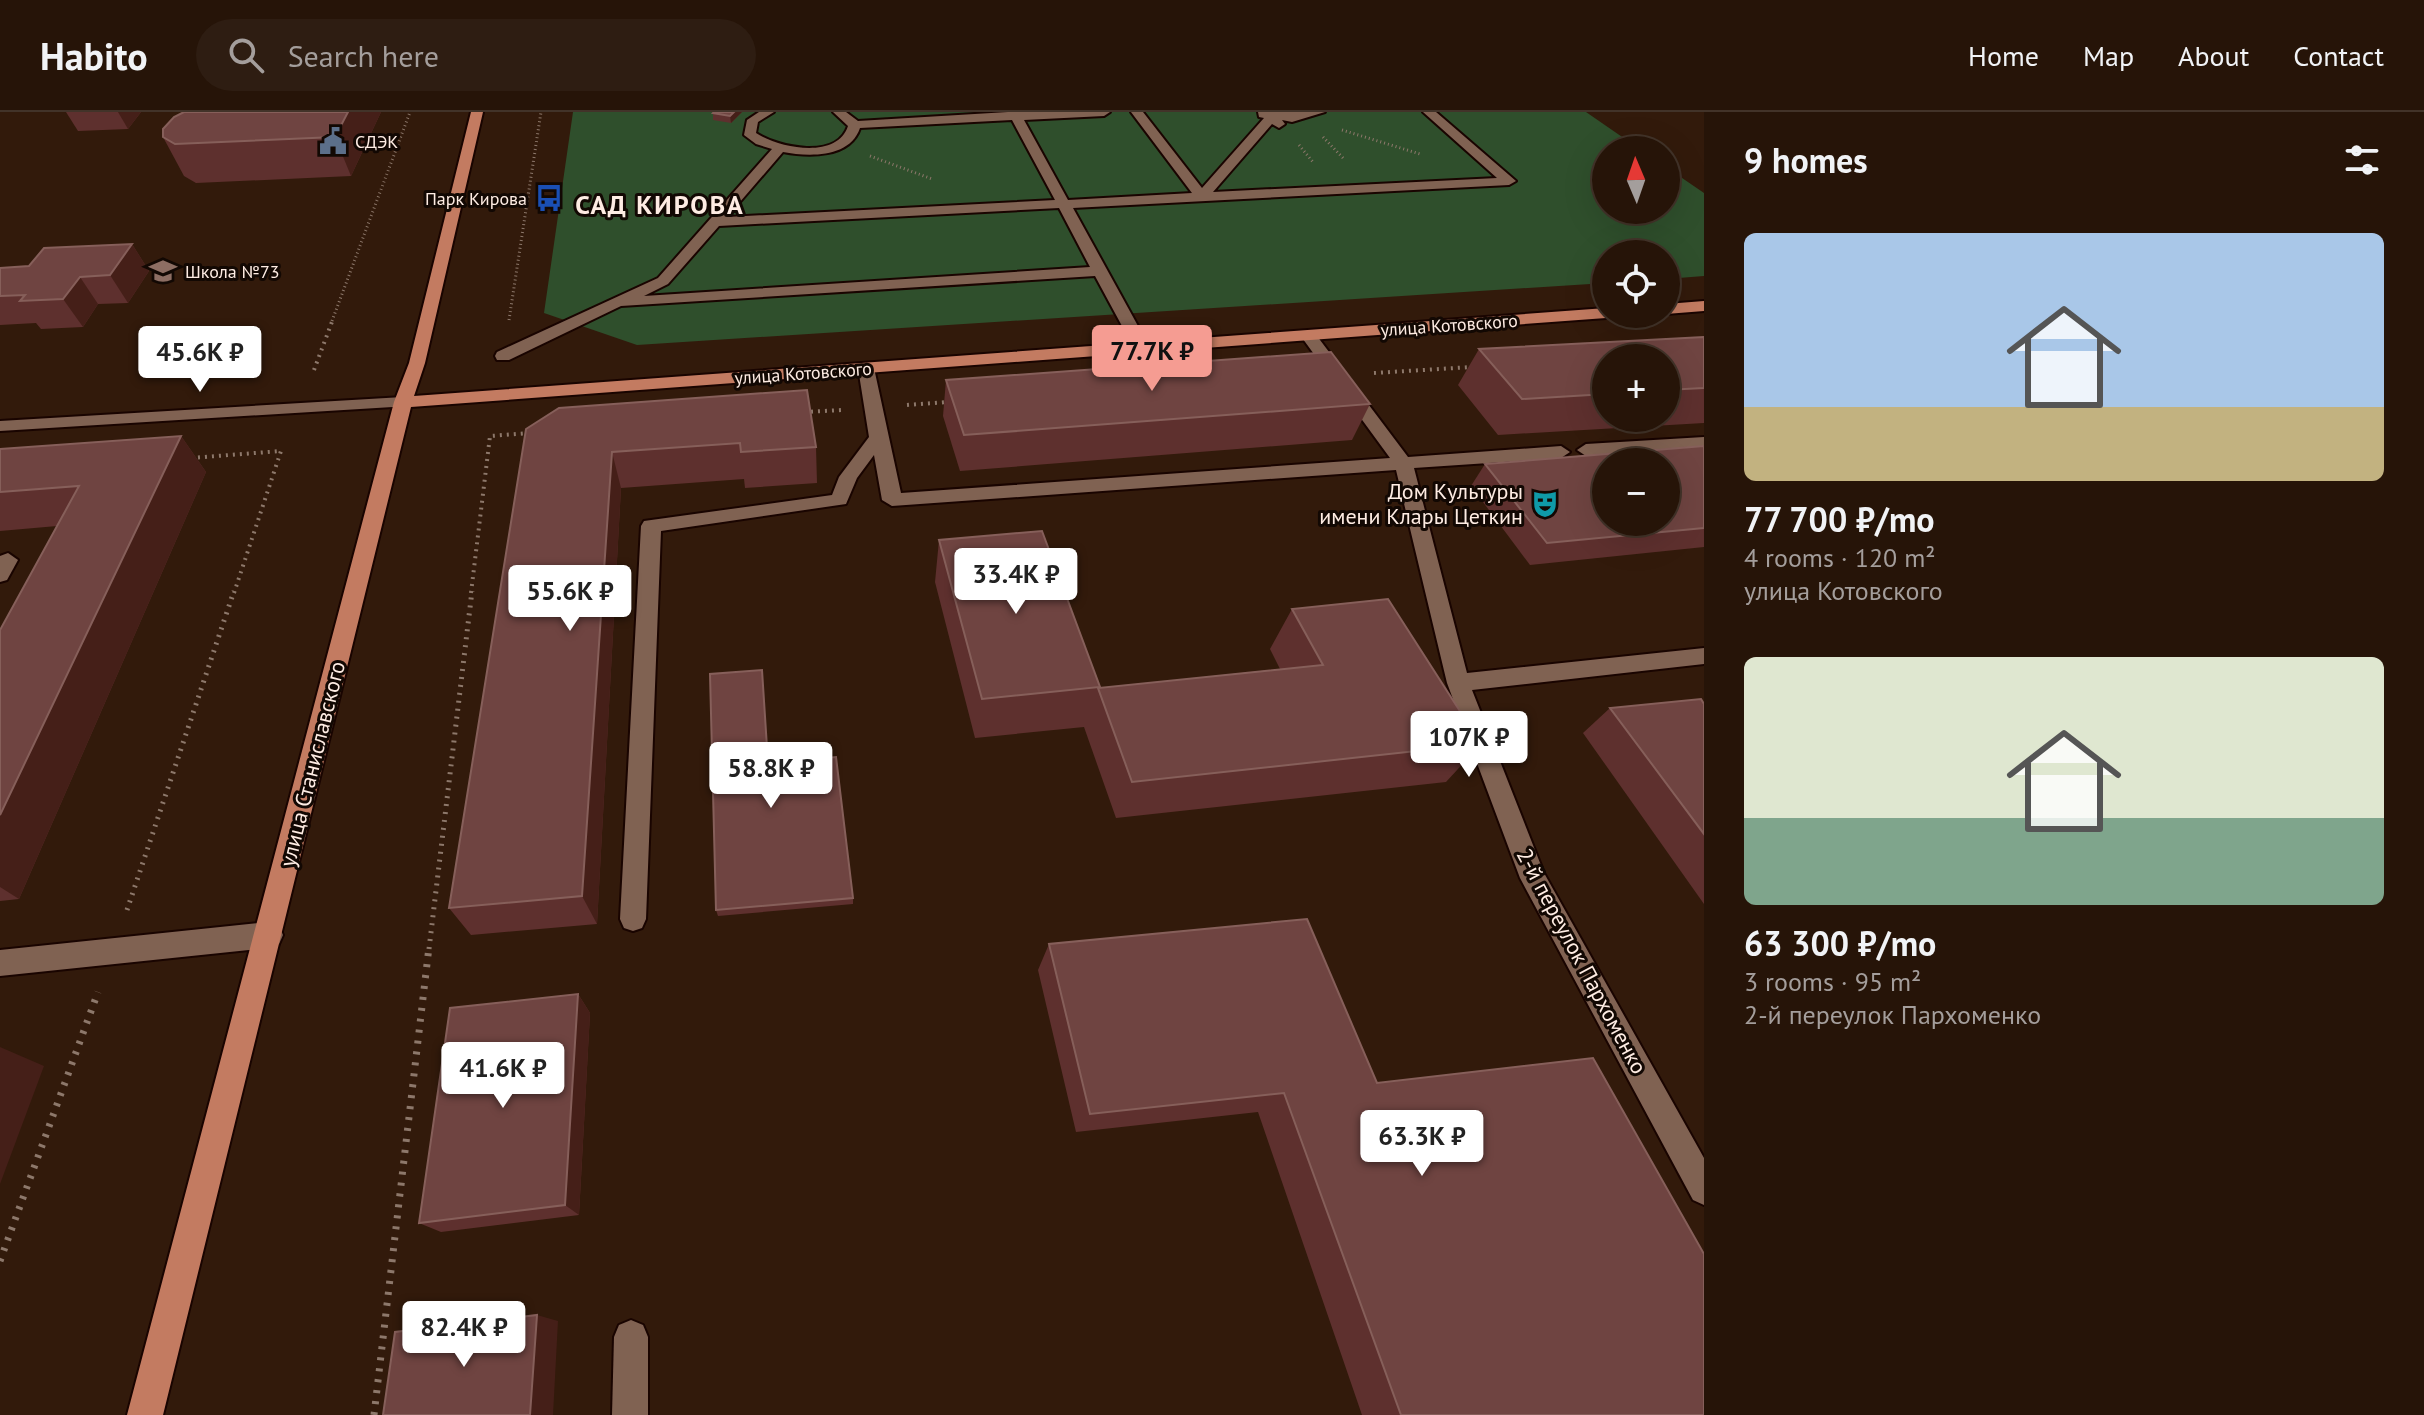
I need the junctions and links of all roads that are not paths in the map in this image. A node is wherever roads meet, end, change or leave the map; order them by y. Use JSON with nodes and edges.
{"nodes":[{"id":1,"x":477,"y":112,"type":"edge"},
{"id":2,"x":768,"y":112,"type":"edge"},
{"id":3,"x":839,"y":112,"type":"edge"},
{"id":4,"x":1104,"y":112,"type":"edge"},
{"id":5,"x":1137,"y":112,"type":"edge"},
{"id":6,"x":1257,"y":112,"type":"edge"},
{"id":7,"x":1429,"y":112,"type":"edge"},
{"id":8,"x":1016,"y":114,"type":"edge"},
{"id":9,"x":1312,"y":119,"type":"edge"},
{"id":10,"x":1276,"y":120,"type":"junction"},
{"id":11,"x":855,"y":125,"type":"junction"},
{"id":12,"x":779,"y":149,"type":"junction"},
{"id":13,"x":1202,"y":197,"type":"junction"},
{"id":14,"x":1062,"y":205,"type":"junction"},
{"id":15,"x":715,"y":222,"type":"junction"},
{"id":16,"x":1100,"y":271,"type":"junction"},
{"id":17,"x":618,"y":302,"type":"junction"},
{"id":18,"x":1680,"y":309,"type":"edge"},
{"id":19,"x":1701,"y":309,"type":"edge"},
{"id":20,"x":1592,"y":314,"type":"edge"},
{"id":21,"x":1130,"y":326,"type":"dead end"},
{"id":22,"x":1308,"y":335,"type":"junction"},
{"id":23,"x":503,"y":356,"type":"road end"},
{"id":24,"x":866,"y":368,"type":"junction"},
{"id":25,"x":403,"y":402,"type":"junction"},
{"id":26,"x":0,"y":426,"type":"edge"},
{"id":27,"x":878,"y":437,"type":"junction"},
{"id":28,"x":1704,"y":443,"type":"edge"},
{"id":29,"x":1586,"y":450,"type":"edge"},
{"id":30,"x":1561,"y":452,"type":"edge"},
{"id":31,"x":1404,"y":464,"type":"junction"},
{"id":32,"x":0,"y":561,"type":"edge"},
{"id":33,"x":0,"y":575,"type":"edge"},
{"id":34,"x":1704,"y":656,"type":"edge"},
{"id":35,"x":1458,"y":683,"type":"junction"},
{"id":36,"x":633,"y":919,"type":"dead end"},
{"id":37,"x":269,"y":935,"type":"junction"},
{"id":38,"x":0,"y":963,"type":"edge"},
{"id":39,"x":1704,"y":1189,"type":"edge"},
{"id":40,"x":631,"y":1337,"type":"dead end"},
{"id":41,"x":145,"y":1415,"type":"edge"},
{"id":42,"x":630,"y":1415,"type":"edge"}],
"edges":[{"from":1,"to":25,"type":"main road","name":"улица Станиславского"},
{"from":2,"to":12,"type":"street"},
{"from":3,"to":11,"type":"street"},
{"from":4,"to":8,"type":"street"},
{"from":5,"to":13,"type":"street"},
{"from":6,"to":10,"type":"street"},
{"from":7,"to":13,"type":"street"},
{"from":8,"to":11,"type":"street"},
{"from":8,"to":14,"type":"street"},
{"from":9,"to":10,"type":"street"},
{"from":10,"to":13,"type":"street"},
{"from":11,"to":12,"type":"street"},
{"from":12,"to":15,"type":"street"},
{"from":13,"to":14,"type":"street"},
{"from":14,"to":15,"type":"street"},
{"from":14,"to":16,"type":"street"},
{"from":15,"to":17,"type":"street"},
{"from":16,"to":17,"type":"street"},
{"from":16,"to":21,"type":"street"},
{"from":17,"to":23,"type":"street"},
{"from":18,"to":19,"type":"main road"},
{"from":20,"to":22,"type":"main road","name":"улица Котовского"},
{"from":22,"to":24,"type":"main road","name":"улица Котовского"},
{"from":22,"to":31,"type":"street","name":"2-й переулок Пархоменко"},
{"from":24,"to":25,"type":"main road","name":"улица Котовского"},
{"from":24,"to":27,"type":"street"},
{"from":25,"to":26,"type":"street","name":"улица Котовского"},
{"from":25,"to":37,"type":"main road","name":"улица Станиславского"},
{"from":27,"to":31,"type":"street"},
{"from":27,"to":36,"type":"street"},
{"from":28,"to":29,"type":"street"},
{"from":30,"to":31,"type":"street"},
{"from":31,"to":35,"type":"street","name":"2-й переулок Пархоменко"},
{"from":32,"to":33,"type":"street"},
{"from":34,"to":35,"type":"street"},
{"from":35,"to":39,"type":"street","name":"2-й переулок Пархоменко"},
{"from":37,"to":38,"type":"street"},
{"from":37,"to":41,"type":"main road","name":"улица Станиславского"},
{"from":40,"to":42,"type":"street"}]}
